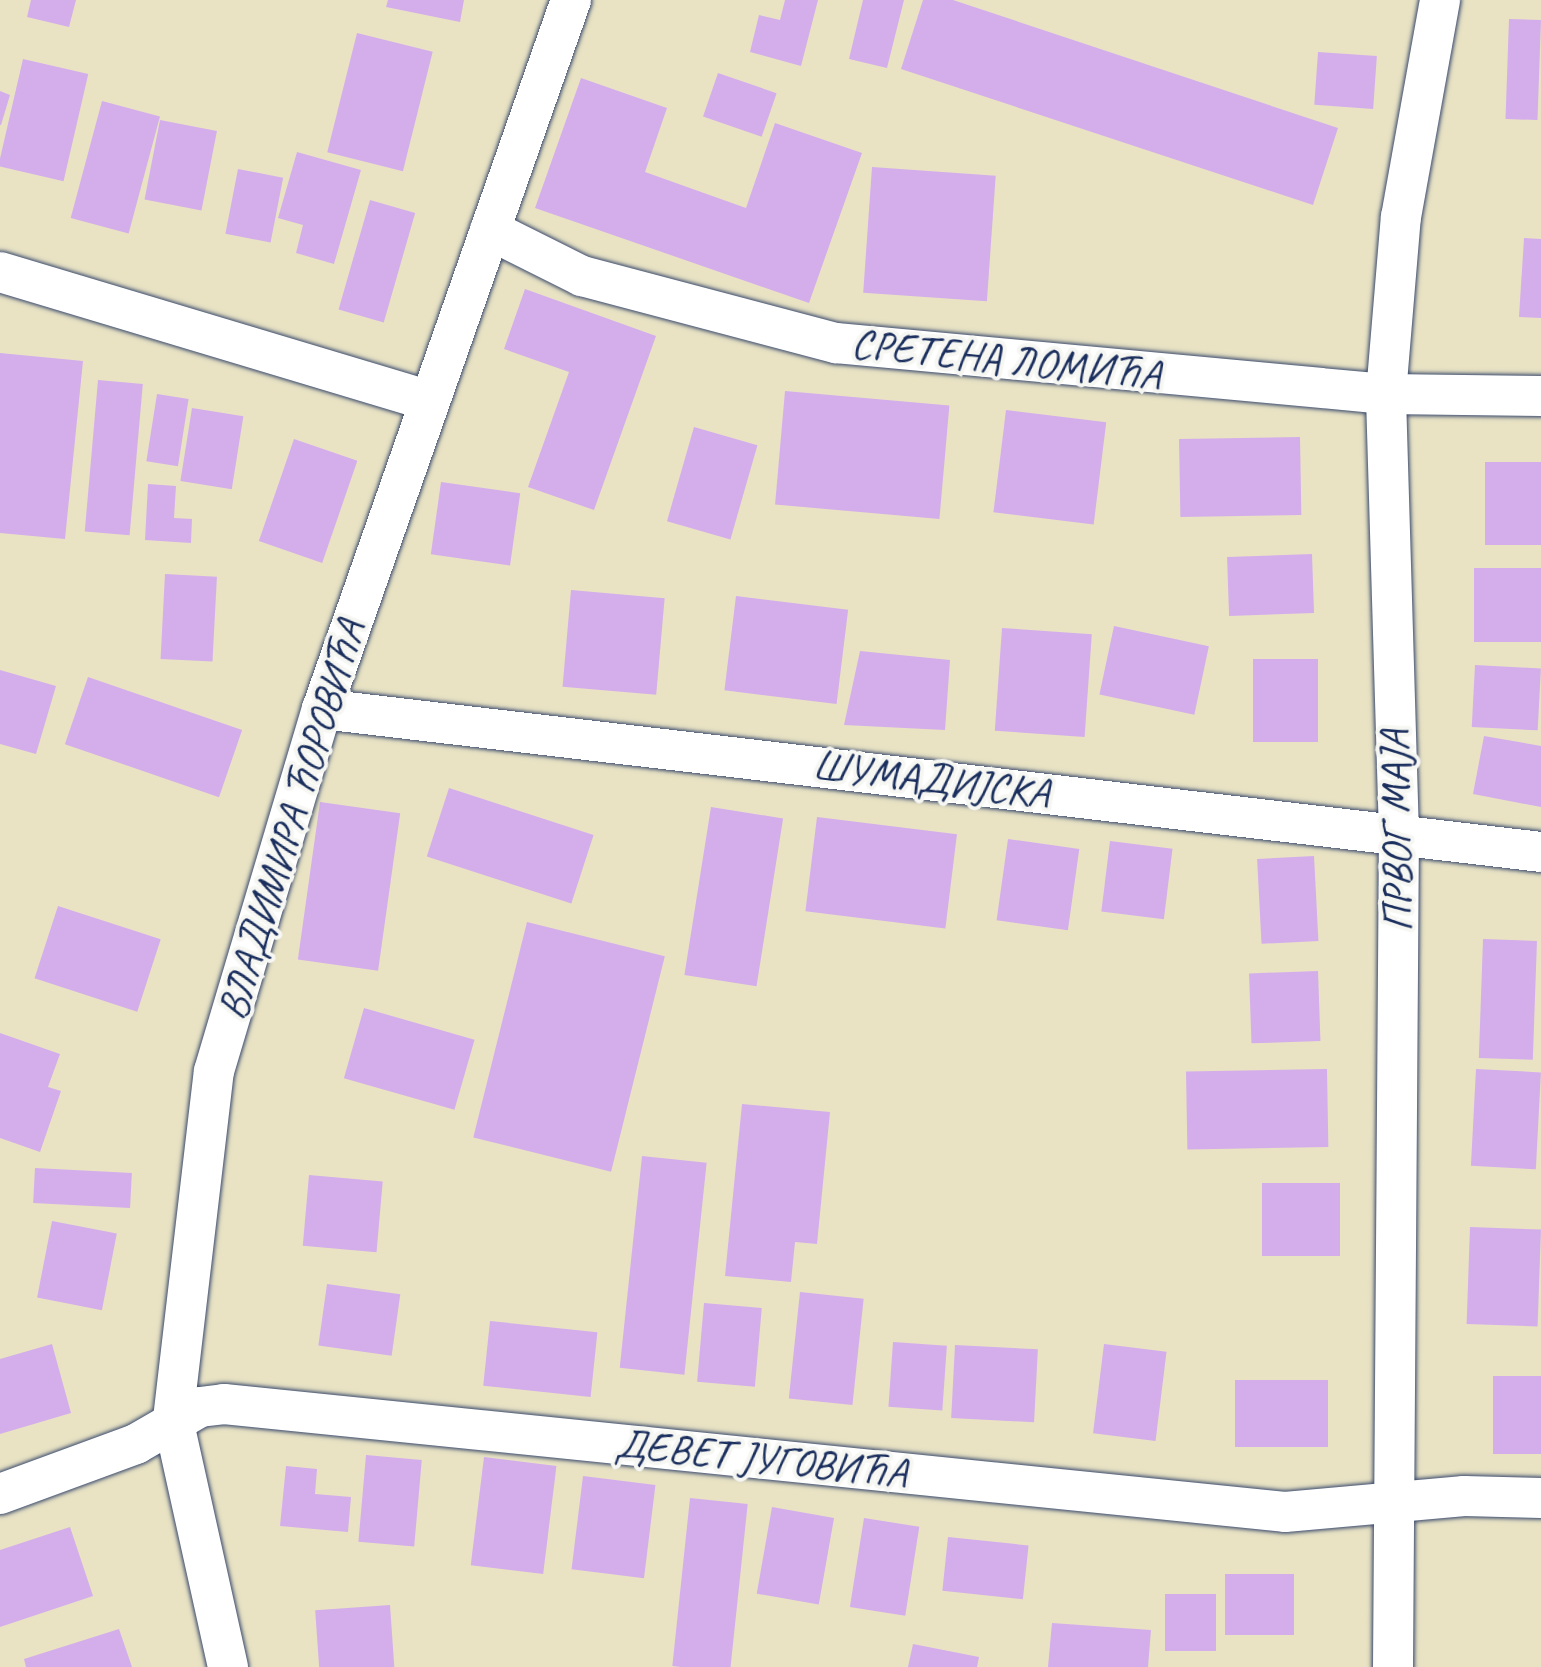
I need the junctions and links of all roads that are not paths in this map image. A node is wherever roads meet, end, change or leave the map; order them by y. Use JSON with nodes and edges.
{"nodes":[{"id":1,"x":571,"y":0,"type":"edge"},
{"id":2,"x":1440,"y":0,"type":"edge"},
{"id":3,"x":490,"y":230,"type":"junction"},
{"id":4,"x":0,"y":272,"type":"edge"},
{"id":5,"x":1386,"y":394,"type":"junction"},
{"id":6,"x":1541,"y":396,"type":"edge"},
{"id":7,"x":429,"y":401,"type":"junction"},
{"id":8,"x":322,"y":709,"type":"junction"},
{"id":9,"x":1400,"y":836,"type":"junction"},
{"id":10,"x":1541,"y":852,"type":"edge"},
{"id":11,"x":173,"y":1419,"type":"junction"},
{"id":12,"x":0,"y":1494,"type":"edge"},
{"id":13,"x":1541,"y":1498,"type":"edge"},
{"id":14,"x":1391,"y":1502,"type":"junction"},
{"id":15,"x":228,"y":1667,"type":"edge"},
{"id":16,"x":1393,"y":1667,"type":"edge"}],
"edges":[{"from":1,"to":3,"type":"street","name":"ВЛАДИМИРА ЋОРОВИЋА"},
{"from":2,"to":5,"type":"street","name":"ПРВОГ МАЈА"},
{"from":3,"to":5,"type":"street","name":"СРЕТЕНА ЛОМИЋА"},
{"from":3,"to":7,"type":"street","name":"ВЛАДИМИРА ЋОРОВИЋА"},
{"from":4,"to":7,"type":"street"},
{"from":5,"to":6,"type":"street","name":"СРЕТЕНА ЛОМИЋА"},
{"from":5,"to":9,"type":"street","name":"ПРВОГ МАЈА"},
{"from":7,"to":8,"type":"street","name":"ВЛАДИМИРА ЋОРОВИЋА"},
{"from":8,"to":9,"type":"street","name":"ШУМАДИЈСКА"},
{"from":8,"to":11,"type":"street","name":"ВЛАДИМИРА ЋОРОВИЋА"},
{"from":9,"to":10,"type":"street","name":"ШУМАДИЈСКА"},
{"from":9,"to":14,"type":"street","name":"ПРВОГ МАЈА"},
{"from":11,"to":12,"type":"street","name":"ДЕВЕТ ЈУГОВИЋА"},
{"from":11,"to":14,"type":"street","name":"ДЕВЕТ ЈУГОВИЋА"},
{"from":11,"to":15,"type":"street","name":"ВЛАДИМИРА ЋОРОВИЋА"},
{"from":13,"to":14,"type":"street","name":"ДЕВЕТ ЈУГОВИЋА"},
{"from":14,"to":16,"type":"street","name":"ПРВОГ МАЈА"}]}
